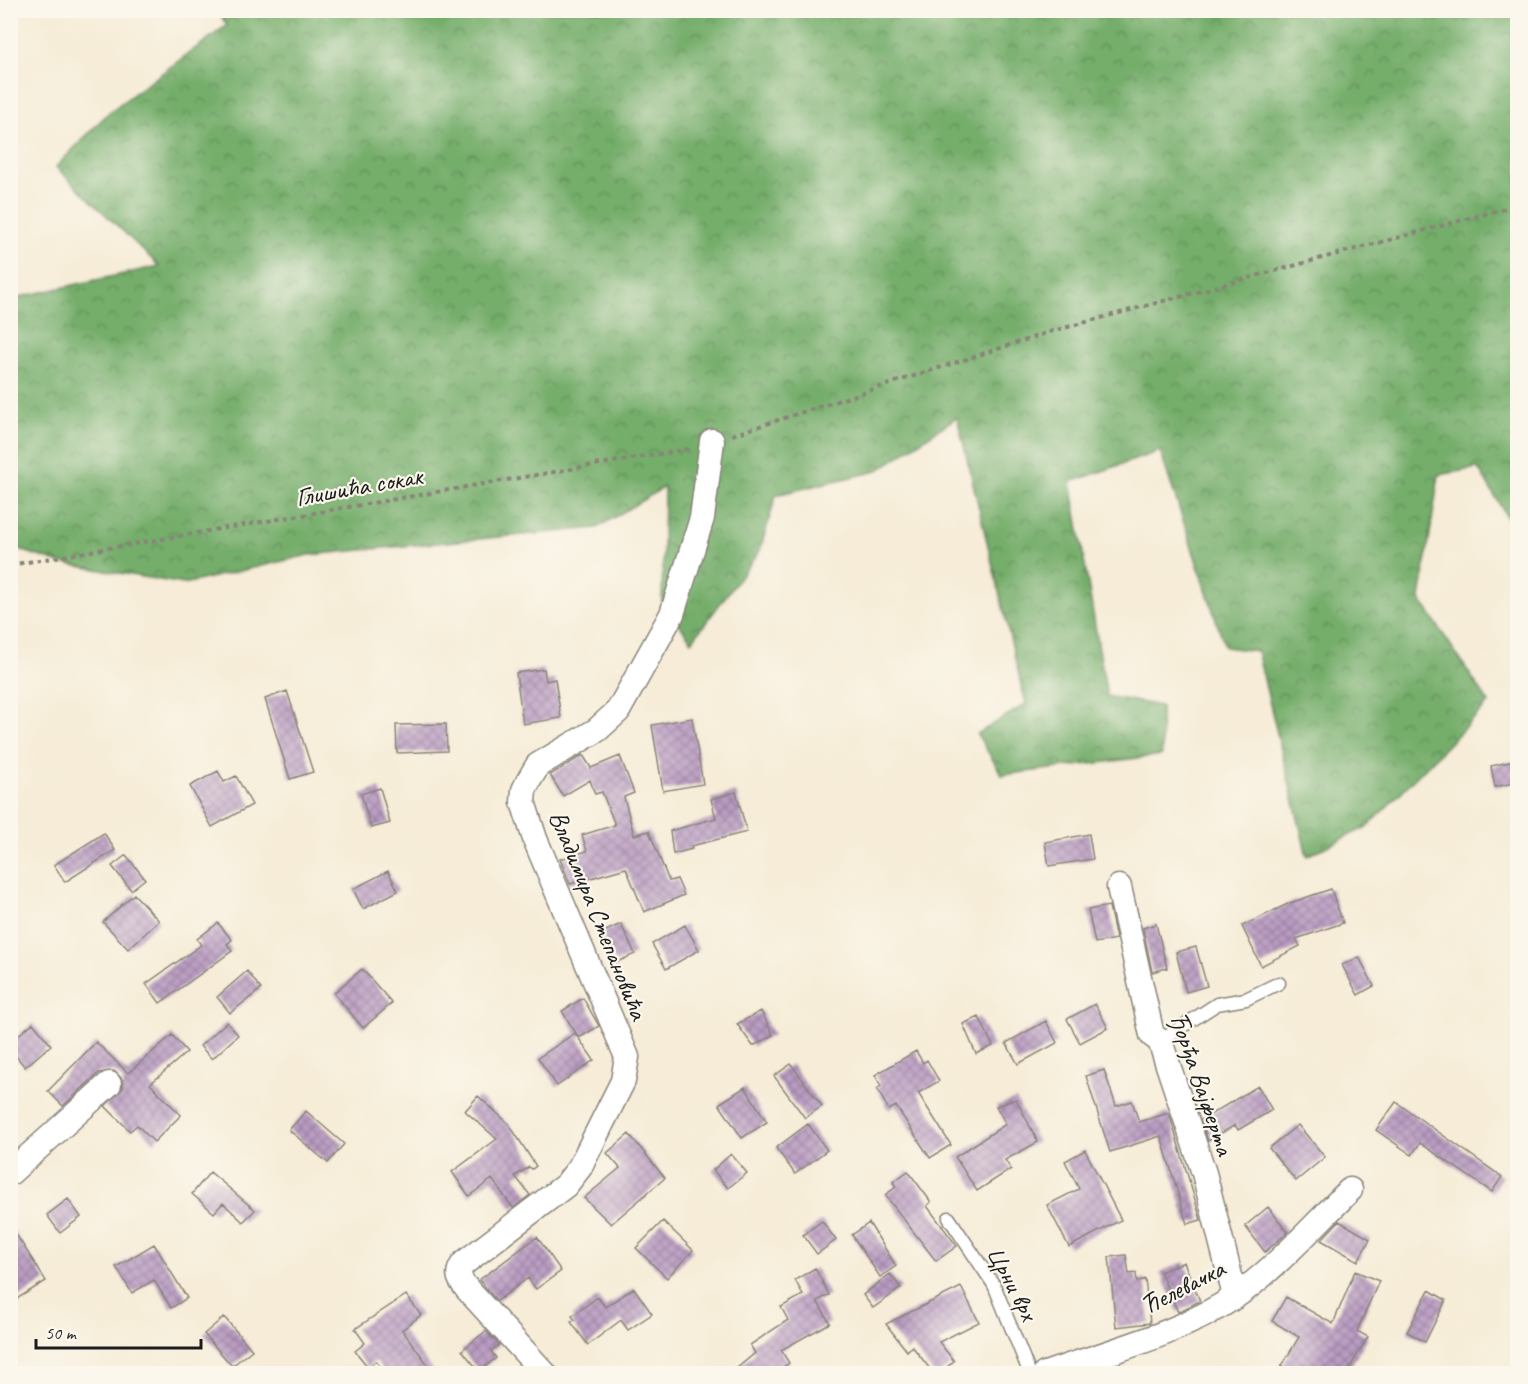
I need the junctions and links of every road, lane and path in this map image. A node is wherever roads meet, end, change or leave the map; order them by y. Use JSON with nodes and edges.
{"nodes":[{"id":1,"x":1518,"y":205,"type":"edge"},
{"id":2,"x":712,"y":441,"type":"junction"},
{"id":3,"x":10,"y":565,"type":"edge"},
{"id":4,"x":1119,"y":886,"type":"dead end"},
{"id":5,"x":1279,"y":982,"type":"dead end"},
{"id":6,"x":1160,"y":1041,"type":"junction"},
{"id":7,"x":109,"y":1084,"type":"dead end"},
{"id":8,"x":10,"y":1173,"type":"edge"},
{"id":9,"x":1350,"y":1190,"type":"dead end"},
{"id":10,"x":949,"y":1218,"type":"dead end"},
{"id":11,"x":1235,"y":1296,"type":"junction"},
{"id":12,"x":544,"y":1374,"type":"edge"},
{"id":13,"x":1030,"y":1374,"type":"edge"},
{"id":14,"x":1045,"y":1374,"type":"edge"}],
"edges":[{"from":1,"to":2,"type":"path","name":"Глишића сокак"},
{"from":2,"to":3,"type":"path","name":"Глишића сокак"},
{"from":2,"to":12,"type":"street","name":"Владимира Степановића"},
{"from":4,"to":6,"type":"street","name":"Ђорђа Вајферта"},
{"from":5,"to":6,"type":"lane"},
{"from":6,"to":11,"type":"street","name":"Ђорђа Вајферта"},
{"from":7,"to":8,"type":"street"},
{"from":9,"to":11,"type":"street","name":"Ћелевачка"},
{"from":10,"to":13,"type":"lane","name":"Црни врх"},
{"from":11,"to":14,"type":"street","name":"Ћелевачка"}]}
